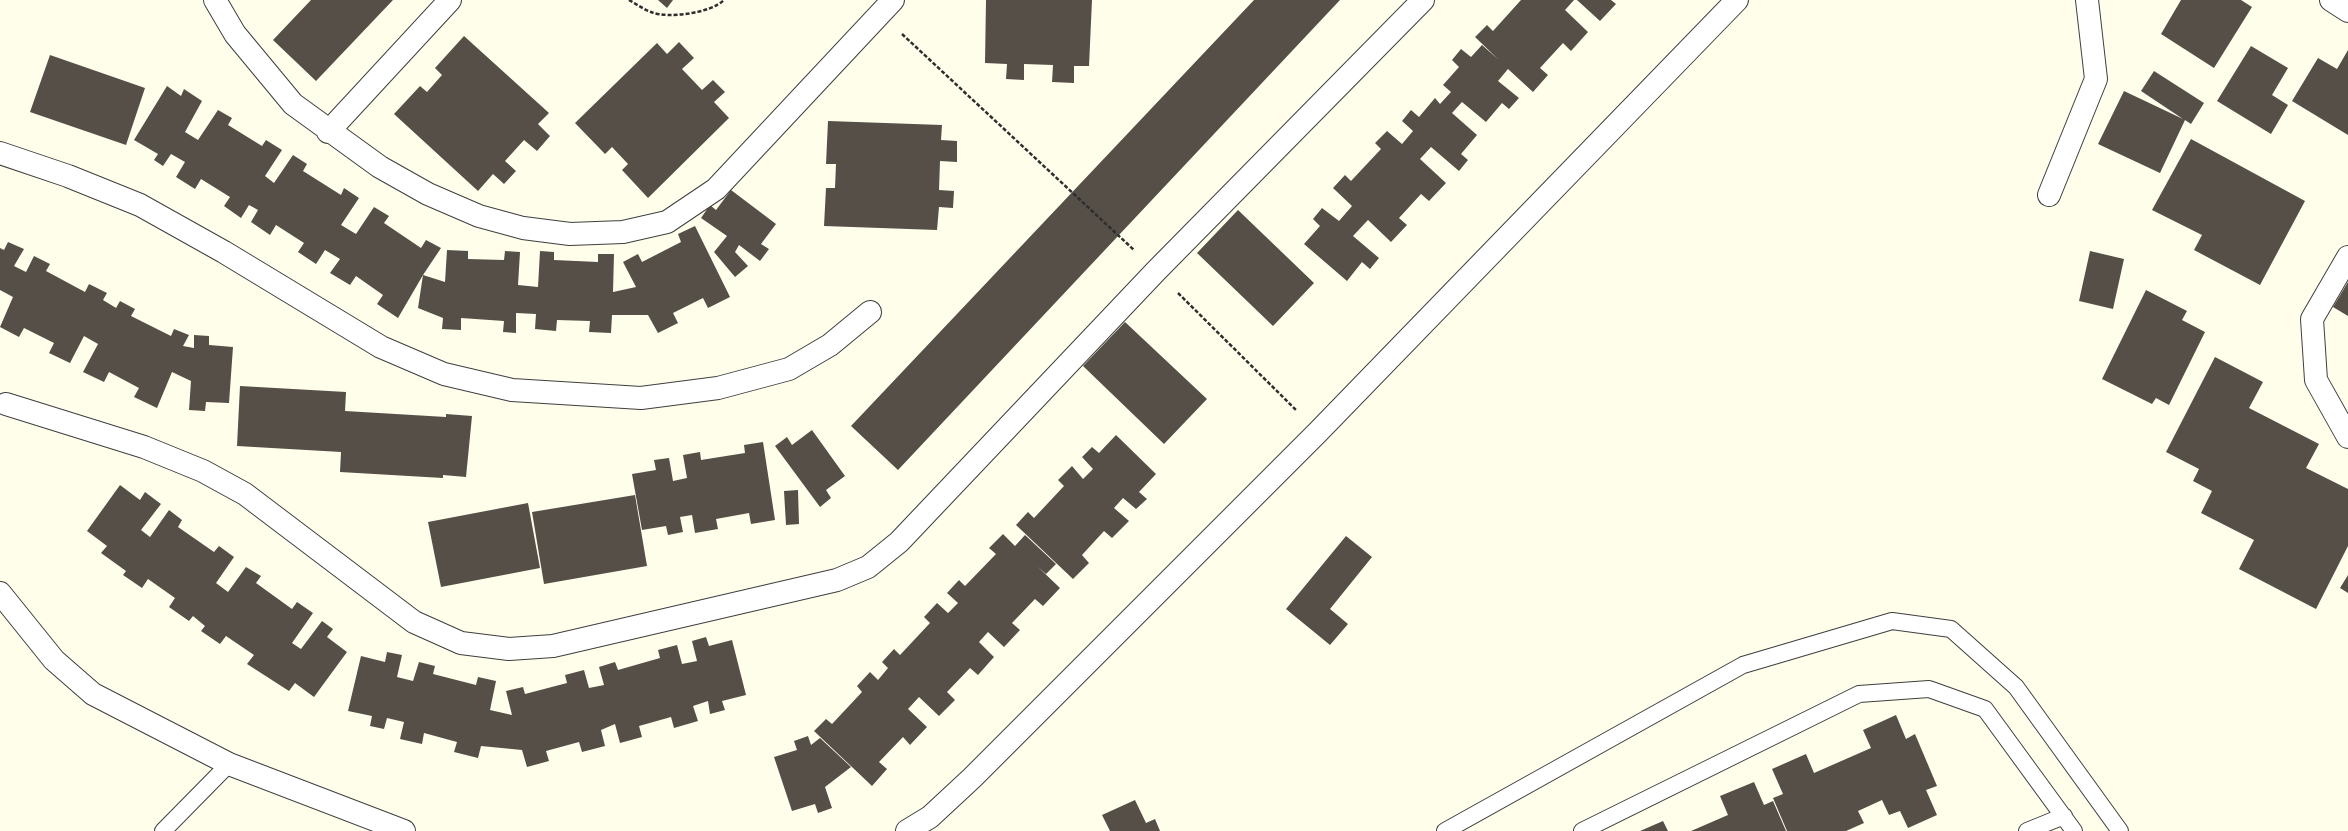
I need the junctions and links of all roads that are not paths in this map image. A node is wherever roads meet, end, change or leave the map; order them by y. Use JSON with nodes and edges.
{"nodes":[{"id":1,"x":450,"y":0,"type":"edge"},
{"id":2,"x":1422,"y":0,"type":"edge"},
{"id":3,"x":1737,"y":0,"type":"edge"},
{"id":4,"x":2087,"y":0,"type":"edge"},
{"id":5,"x":2331,"y":0,"type":"edge"},
{"id":6,"x":218,"y":1,"type":"edge"},
{"id":7,"x":886,"y":7,"type":"edge"},
{"id":8,"x":2348,"y":11,"type":"edge"},
{"id":9,"x":328,"y":132,"type":"junction"},
{"id":10,"x":0,"y":153,"type":"edge"},
{"id":11,"x":2049,"y":196,"type":"dead end"},
{"id":12,"x":2348,"y":257,"type":"edge"},
{"id":13,"x":870,"y":312,"type":"dead end"},
{"id":14,"x":2,"y":405,"type":"edge"},
{"id":15,"x":2348,"y":437,"type":"edge"},
{"id":16,"x":0,"y":593,"type":"edge"},
{"id":17,"x":229,"y":764,"type":"junction"},
{"id":18,"x":2064,"y":816,"type":"junction"},
{"id":19,"x":163,"y":831,"type":"edge"},
{"id":20,"x":404,"y":831,"type":"edge"},
{"id":21,"x":907,"y":831,"type":"edge"},
{"id":22,"x":1445,"y":831,"type":"edge"},
{"id":23,"x":1582,"y":831,"type":"edge"},
{"id":24,"x":2027,"y":831,"type":"edge"},
{"id":25,"x":2074,"y":831,"type":"edge"},
{"id":26,"x":2120,"y":831,"type":"edge"}],
"edges":[{"from":1,"to":9,"type":"street"},
{"from":2,"to":14,"type":"street"},
{"from":3,"to":21,"type":"street"},
{"from":4,"to":11,"type":"street"},
{"from":5,"to":8,"type":"street"},
{"from":6,"to":9,"type":"street"},
{"from":7,"to":9,"type":"street"},
{"from":10,"to":13,"type":"street"},
{"from":12,"to":15,"type":"street"},
{"from":16,"to":17,"type":"street"},
{"from":17,"to":19,"type":"lane"},
{"from":17,"to":20,"type":"street"},
{"from":18,"to":23,"type":"lane"},
{"from":18,"to":24,"type":"lane"},
{"from":18,"to":25,"type":"lane"},
{"from":22,"to":26,"type":"lane"}]}
